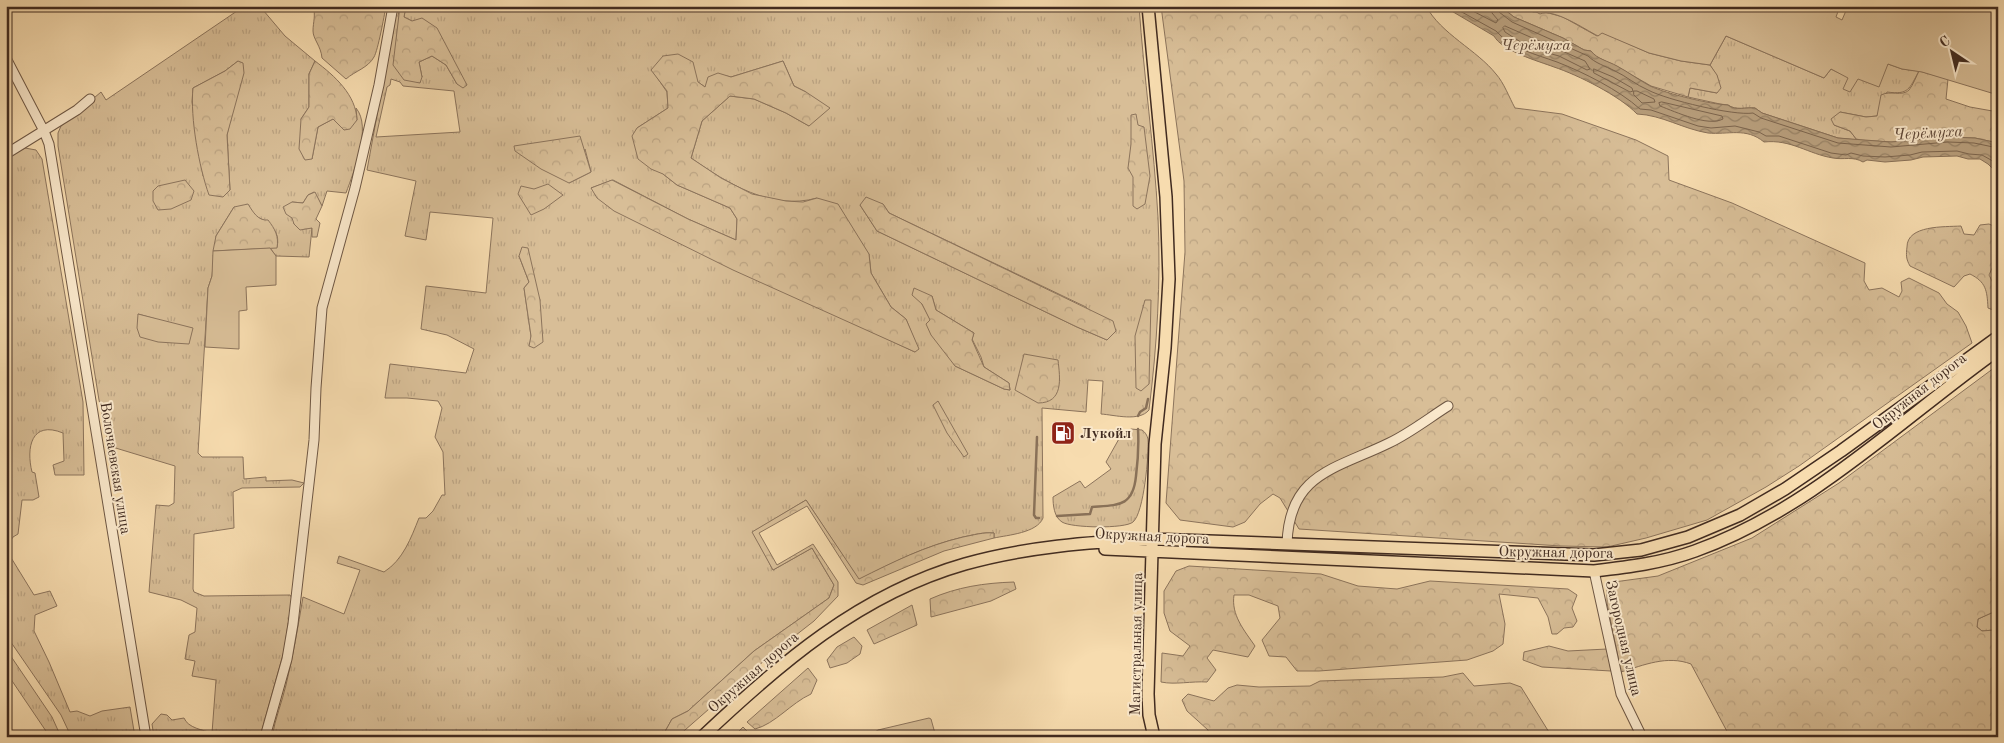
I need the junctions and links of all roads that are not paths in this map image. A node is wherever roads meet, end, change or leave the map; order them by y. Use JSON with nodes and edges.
{"nodes":[{"id":1,"x":393,"y":6,"type":"edge"},
{"id":2,"x":1148,"y":6,"type":"edge"},
{"id":3,"x":6,"y":58,"type":"edge"},
{"id":4,"x":90,"y":99,"type":"dead end"},
{"id":5,"x":44,"y":130,"type":"junction"},
{"id":6,"x":6,"y":154,"type":"edge"},
{"id":7,"x":1998,"y":338,"type":"edge"},
{"id":8,"x":1998,"y":350,"type":"edge"},
{"id":9,"x":1448,"y":406,"type":"dead end"},
{"id":10,"x":1287,"y":544,"type":"junction"},
{"id":11,"x":1152,"y":545,"type":"junction"},
{"id":12,"x":1594,"y":571,"type":"junction"},
{"id":13,"x":146,"y":737,"type":"edge"},
{"id":14,"x":265,"y":737,"type":"edge"},
{"id":15,"x":702,"y":737,"type":"edge"},
{"id":16,"x":1154,"y":737,"type":"edge"},
{"id":17,"x":1642,"y":737,"type":"edge"}],
"edges":[{"from":1,"to":14,"type":"street"},
{"from":2,"to":11,"type":"main road","name":"Магистральная улица"},
{"from":3,"to":5,"type":"street","name":"Волочаевская улица"},
{"from":4,"to":5,"type":"street"},
{"from":5,"to":6,"type":"street"},
{"from":5,"to":13,"type":"street","name":"Волочаевская улица"},
{"from":7,"to":10,"type":"main road","name":"Окружная дорога"},
{"from":8,"to":12,"type":"main road","name":"Окружная дорога"},
{"from":9,"to":10,"type":"street"},
{"from":10,"to":11,"type":"main road","name":"Окружная дорога"},
{"from":11,"to":12,"type":"main road","name":"Окружная дорога"},
{"from":11,"to":15,"type":"main road","name":"Окружная дорога"},
{"from":11,"to":16,"type":"main road","name":"Магистральная улица"},
{"from":12,"to":17,"type":"street","name":"Загородная улица"}]}
